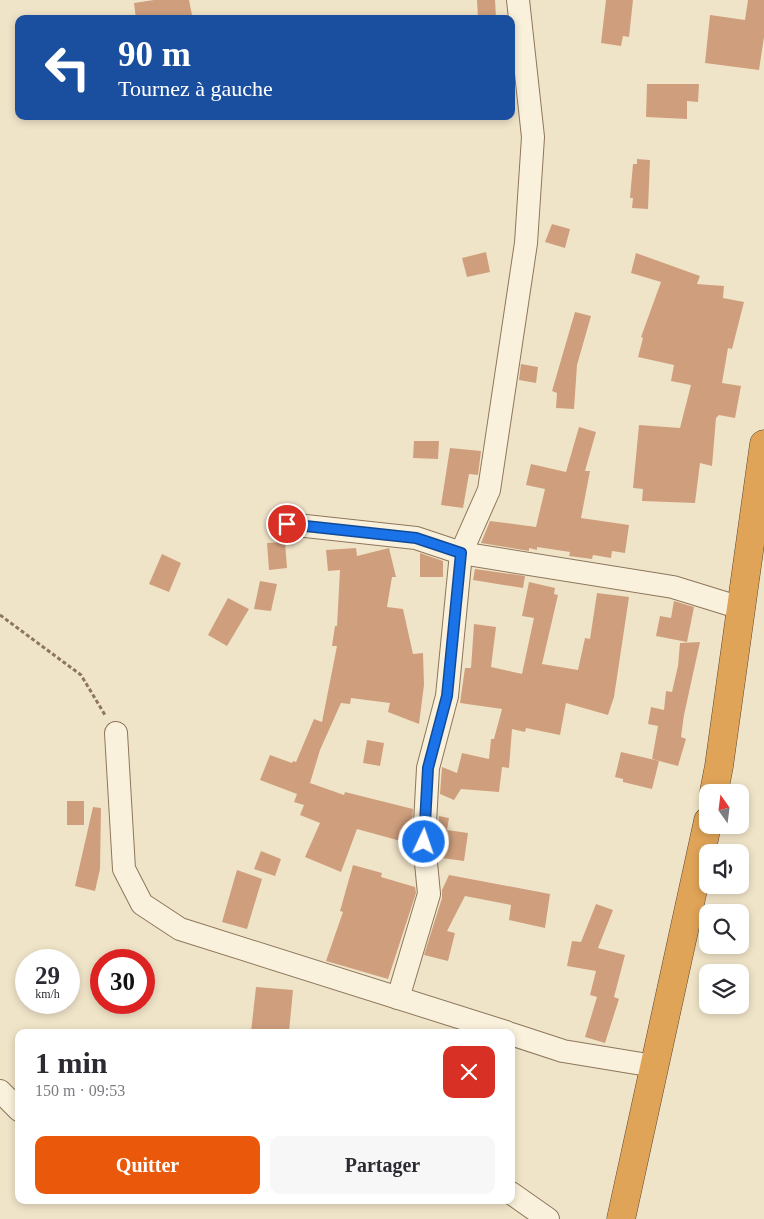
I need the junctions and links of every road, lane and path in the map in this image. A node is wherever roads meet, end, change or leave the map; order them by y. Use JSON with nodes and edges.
{"nodes":[{"id":1,"x":518,"y":0,"type":"edge"},
{"id":2,"x":764,"y":444,"type":"edge"},
{"id":3,"x":287,"y":524,"type":"dead end"},
{"id":4,"x":461,"y":553,"type":"junction"},
{"id":5,"x":741,"y":608,"type":"junction"},
{"id":6,"x":0,"y":615,"type":"edge"},
{"id":7,"x":116,"y":733,"type":"joint"},
{"id":8,"x":716,"y":784,"type":"edge"},
{"id":9,"x":705,"y":834,"type":"edge"},
{"id":10,"x":398,"y":998,"type":"junction"},
{"id":11,"x":496,"y":1029,"type":"edge"},
{"id":12,"x":515,"y":1035,"type":"edge"},
{"id":13,"x":654,"y":1066,"type":"junction"},
{"id":14,"x":0,"y":1091,"type":"edge"},
{"id":15,"x":15,"y":1106,"type":"edge"},
{"id":16,"x":515,"y":1196,"type":"edge"},
{"id":17,"x":548,"y":1219,"type":"edge"},
{"id":18,"x":621,"y":1219,"type":"edge"}],
"edges":[{"from":1,"to":4,"type":"street"},
{"from":2,"to":5,"type":"highway"},
{"from":3,"to":4,"type":"street"},
{"from":4,"to":5,"type":"street"},
{"from":4,"to":10,"type":"street"},
{"from":5,"to":8,"type":"highway"},
{"from":6,"to":7,"type":"path"},
{"from":7,"to":10,"type":"street"},
{"from":9,"to":13,"type":"highway"},
{"from":10,"to":11,"type":"street"},
{"from":12,"to":13,"type":"street"},
{"from":13,"to":18,"type":"highway"},
{"from":14,"to":15,"type":"street"},
{"from":16,"to":17,"type":"street"}]}
